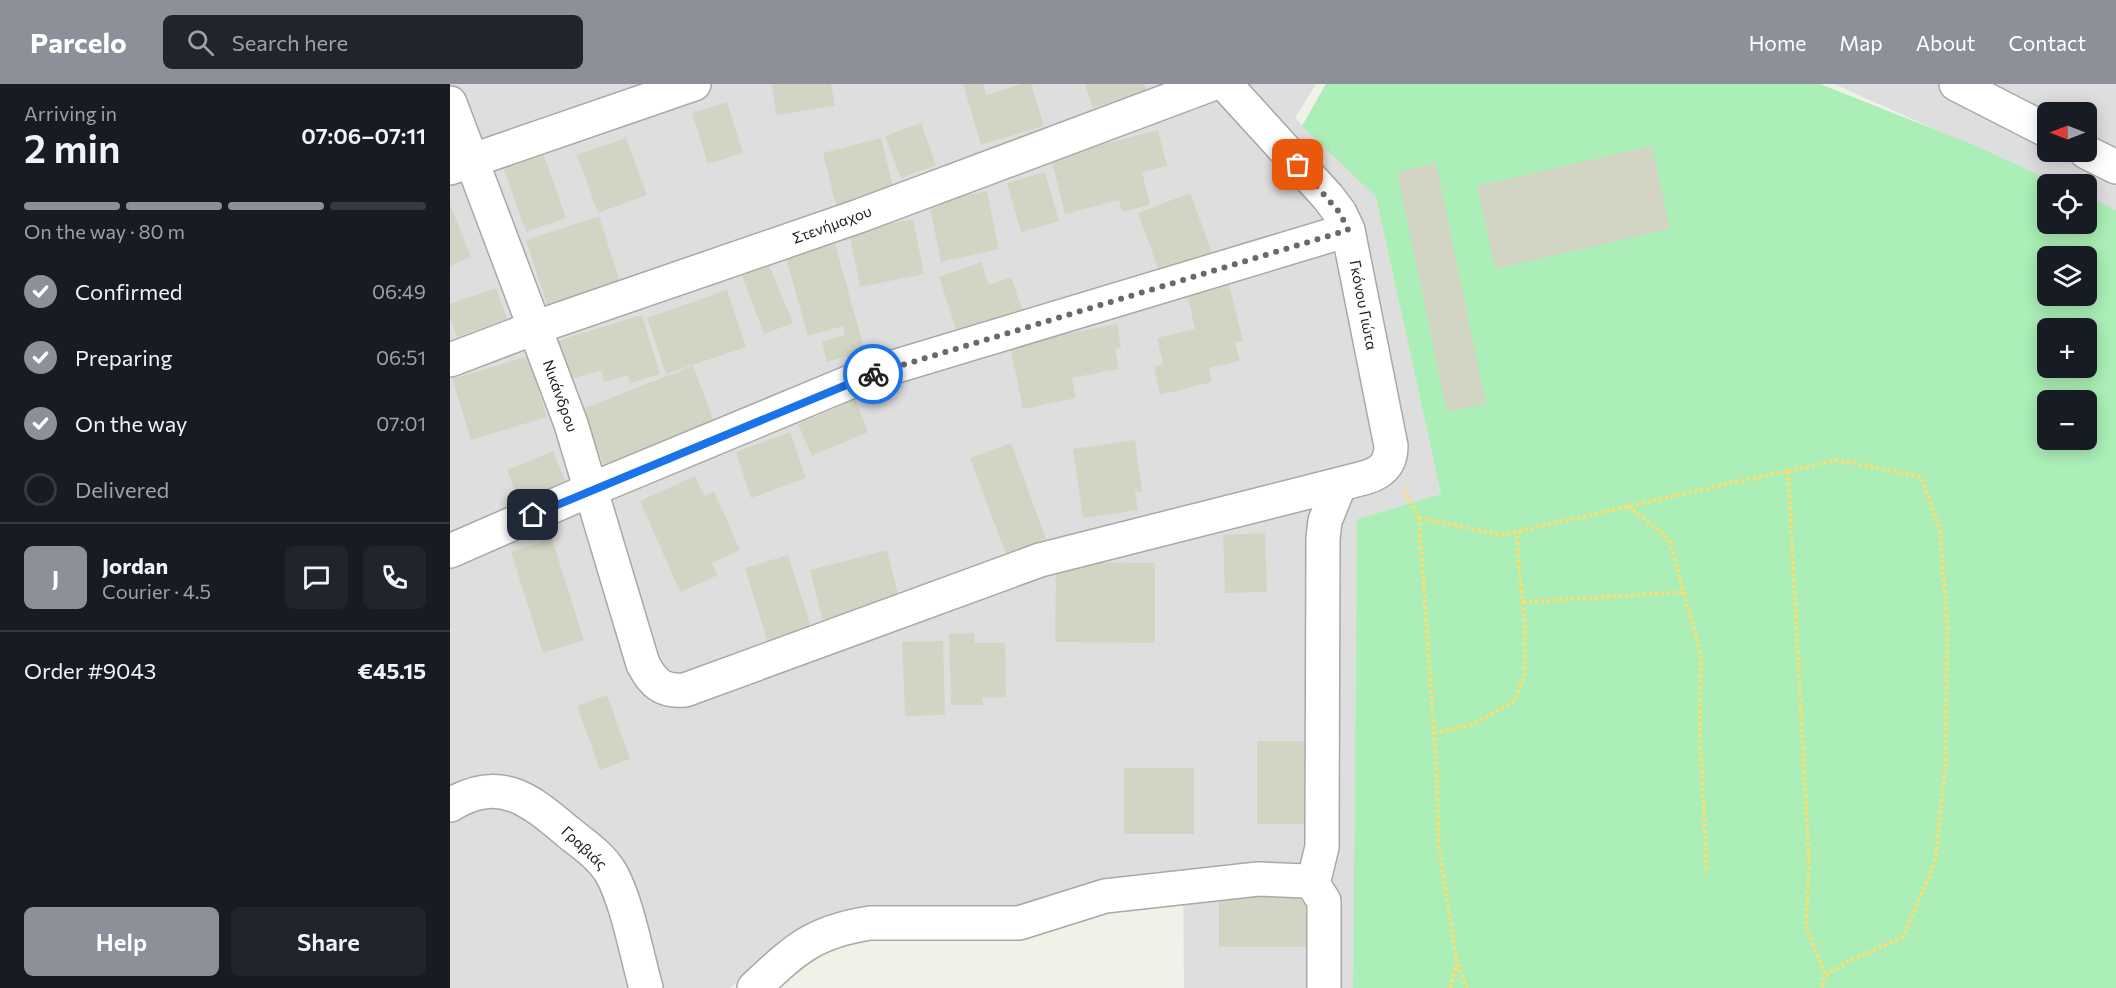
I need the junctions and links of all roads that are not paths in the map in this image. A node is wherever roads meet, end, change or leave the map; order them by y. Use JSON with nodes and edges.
{"nodes":[{"id":1,"x":694,"y":84,"type":"edge"},
{"id":2,"x":1212,"y":84,"type":"edge"},
{"id":3,"x":1225,"y":84,"type":"edge"},
{"id":4,"x":1956,"y":84,"type":"edge"},
{"id":5,"x":450,"y":103,"type":"edge"},
{"id":6,"x":2037,"y":125,"type":"edge"},
{"id":7,"x":2097,"y":158,"type":"edge"},
{"id":8,"x":461,"y":164,"type":"edge"},
{"id":9,"x":2116,"y":167,"type":"edge"},
{"id":10,"x":1348,"y":230,"type":"junction"},
{"id":11,"x":534,"y":328,"type":"junction"},
{"id":12,"x":450,"y":360,"type":"edge"},
{"id":13,"x":1340,"y":484,"type":"junction"},
{"id":14,"x":590,"y":490,"type":"junction"},
{"id":15,"x":450,"y":551,"type":"edge"},
{"id":16,"x":450,"y":805,"type":"edge"},
{"id":17,"x":1313,"y":884,"type":"junction"},
{"id":18,"x":646,"y":988,"type":"edge"},
{"id":19,"x":754,"y":988,"type":"edge"},
{"id":20,"x":1324,"y":988,"type":"edge"}],
"edges":[{"from":1,"to":8,"type":"street"},
{"from":2,"to":11,"type":"street","name":"Στενήμαχου"},
{"from":3,"to":10,"type":"street","name":"Γκόνου Γιώτα"},
{"from":4,"to":6,"type":"street"},
{"from":5,"to":8,"type":"street","name":"Νικάνδρου"},
{"from":7,"to":9,"type":"street"},
{"from":8,"to":11,"type":"street","name":"Νικάνδρου"},
{"from":10,"to":13,"type":"street","name":"Γκόνου Γιώτα"},
{"from":10,"to":14,"type":"street"},
{"from":11,"to":12,"type":"street","name":"Στενήμαχου"},
{"from":11,"to":14,"type":"street","name":"Νικάνδρου"},
{"from":13,"to":14,"type":"street","name":"Νικάνδρου"},
{"from":13,"to":17,"type":"street"},
{"from":14,"to":15,"type":"street"},
{"from":16,"to":18,"type":"street","name":"Γραβιάς"},
{"from":17,"to":19,"type":"street"},
{"from":17,"to":20,"type":"street"}]}
